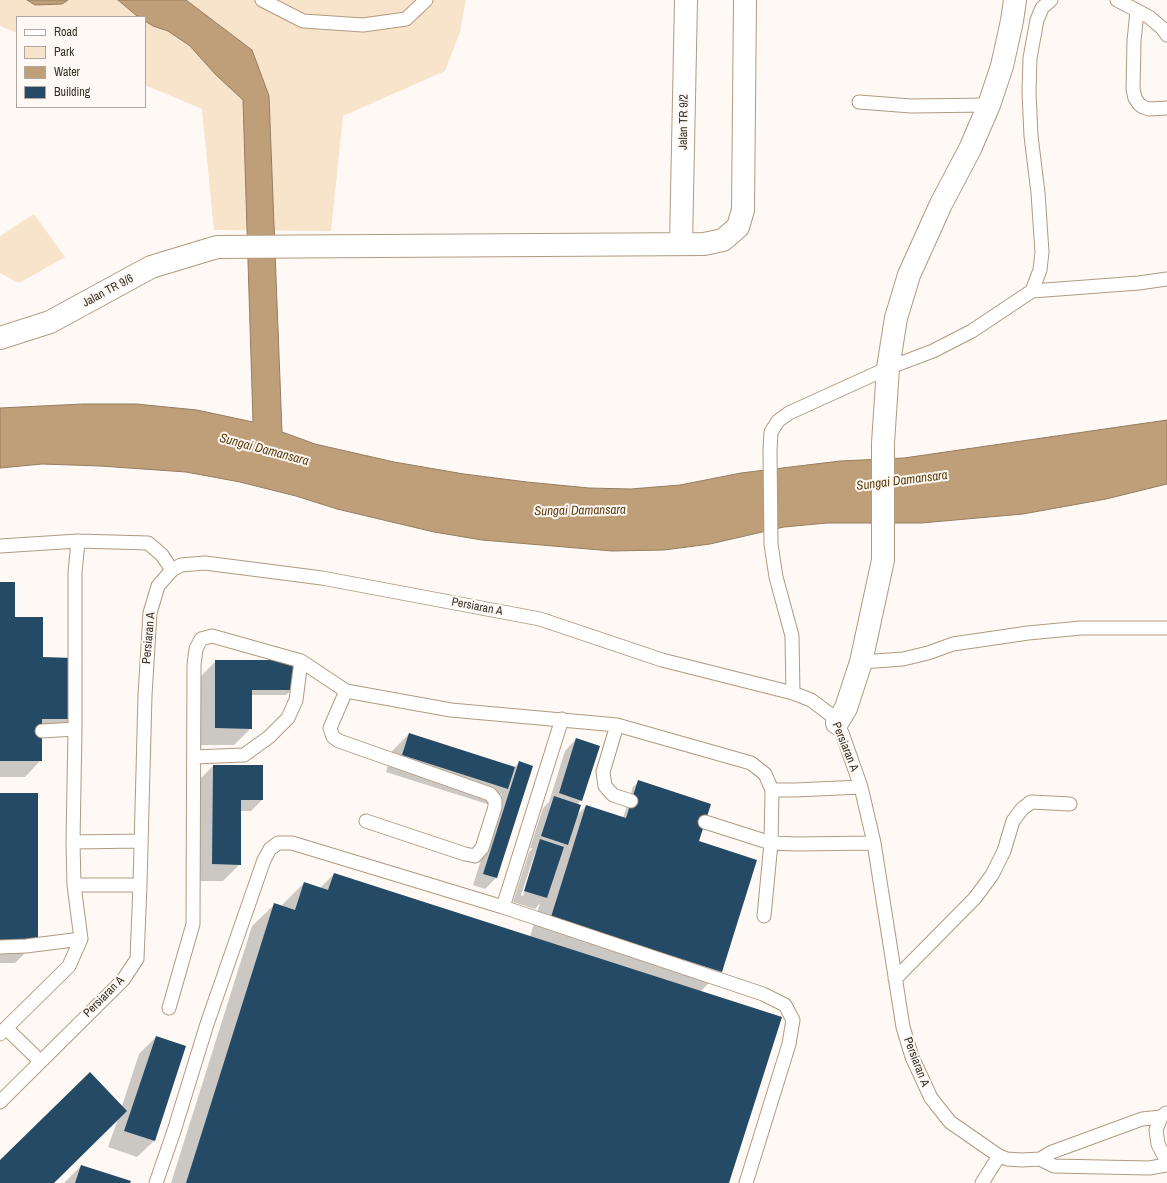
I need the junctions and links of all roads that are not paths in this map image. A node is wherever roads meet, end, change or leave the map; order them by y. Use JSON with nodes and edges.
{"nodes":[{"id":1,"x":262,"y":0,"type":"edge"},
{"id":2,"x":426,"y":0,"type":"edge"},
{"id":3,"x":686,"y":0,"type":"edge"},
{"id":4,"x":745,"y":0,"type":"edge"},
{"id":5,"x":1015,"y":0,"type":"edge"},
{"id":6,"x":1051,"y":0,"type":"edge"},
{"id":7,"x":1116,"y":0,"type":"edge"},
{"id":8,"x":1137,"y":11,"type":"junction"},
{"id":9,"x":1167,"y":35,"type":"edge"},
{"id":10,"x":859,"y":102,"type":"dead end"},
{"id":11,"x":990,"y":105,"type":"junction"},
{"id":12,"x":1167,"y":108,"type":"edge"},
{"id":13,"x":681,"y":244,"type":"junction"},
{"id":14,"x":1167,"y":279,"type":"edge"},
{"id":15,"x":1032,"y":291,"type":"junction"},
{"id":16,"x":0,"y":338,"type":"edge"},
{"id":17,"x":888,"y":368,"type":"junction"},
{"id":18,"x":78,"y":541,"type":"junction"},
{"id":19,"x":0,"y":546,"type":"edge"},
{"id":20,"x":172,"y":570,"type":"junction"},
{"id":21,"x":1167,"y":628,"type":"edge"},
{"id":22,"x":301,"y":661,"type":"junction"},
{"id":23,"x":861,"y":662,"type":"junction"},
{"id":24,"x":346,"y":691,"type":"junction"},
{"id":25,"x":793,"y":693,"type":"junction"},
{"id":26,"x":562,"y":719,"type":"junction"},
{"id":27,"x":837,"y":723,"type":"junction"},
{"id":28,"x":617,"y":725,"type":"junction"},
{"id":29,"x":75,"y":730,"type":"junction"},
{"id":30,"x":42,"y":731,"type":"dead end"},
{"id":31,"x":194,"y":757,"type":"junction"},
{"id":32,"x":861,"y":787,"type":"junction"},
{"id":33,"x":772,"y":790,"type":"junction"},
{"id":34,"x":632,"y":801,"type":"dead end"},
{"id":35,"x":1070,"y":804,"type":"dead end"},
{"id":36,"x":366,"y":821,"type":"dead end"},
{"id":37,"x":705,"y":822,"type":"dead end"},
{"id":38,"x":141,"y":841,"type":"junction"},
{"id":39,"x":73,"y":842,"type":"junction"},
{"id":40,"x":771,"y":843,"type":"junction"},
{"id":41,"x":874,"y":843,"type":"junction"},
{"id":42,"x":74,"y":885,"type":"junction"},
{"id":43,"x":140,"y":886,"type":"junction"},
{"id":44,"x":503,"y":907,"type":"junction"},
{"id":45,"x":764,"y":916,"type":"dead end"},
{"id":46,"x":81,"y":940,"type":"junction"},
{"id":47,"x":0,"y":947,"type":"edge"},
{"id":48,"x":895,"y":979,"type":"junction"},
{"id":49,"x":169,"y":1008,"type":"dead end"},
{"id":50,"x":3,"y":1031,"type":"edge"},
{"id":51,"x":40,"y":1061,"type":"junction"},
{"id":52,"x":0,"y":1102,"type":"edge"},
{"id":53,"x":1164,"y":1114,"type":"edge"},
{"id":54,"x":999,"y":1156,"type":"junction"},
{"id":55,"x":1167,"y":1158,"type":"edge"},
{"id":56,"x":1040,"y":1160,"type":"junction"},
{"id":57,"x":1167,"y":1165,"type":"edge"},
{"id":58,"x":156,"y":1183,"type":"edge"},
{"id":59,"x":746,"y":1183,"type":"edge"},
{"id":60,"x":982,"y":1183,"type":"edge"}],
"edges":[{"from":1,"to":2,"type":"lane"},
{"from":3,"to":13,"type":"street","name":"Jalan TR 9/2"},
{"from":4,"to":13,"type":"street","name":"Jalan TR 9/6"},
{"from":5,"to":11,"type":"street"},
{"from":6,"to":15,"type":"lane"},
{"from":7,"to":8,"type":"lane"},
{"from":8,"to":9,"type":"lane"},
{"from":8,"to":12,"type":"lane"},
{"from":10,"to":11,"type":"lane"},
{"from":11,"to":17,"type":"street"},
{"from":13,"to":16,"type":"street","name":"Jalan TR 9/6"},
{"from":14,"to":15,"type":"lane"},
{"from":15,"to":17,"type":"lane"},
{"from":17,"to":23,"type":"street"},
{"from":17,"to":25,"type":"lane"},
{"from":18,"to":19,"type":"lane"},
{"from":18,"to":20,"type":"lane"},
{"from":18,"to":29,"type":"lane"},
{"from":20,"to":25,"type":"lane","name":"Persiaran A"},
{"from":20,"to":38,"type":"lane","name":"Persiaran A"},
{"from":21,"to":23,"type":"lane"},
{"from":22,"to":24,"type":"lane"},
{"from":22,"to":31,"type":"lane"},
{"from":22,"to":31,"type":"lane"},
{"from":23,"to":27,"type":"street"},
{"from":24,"to":26,"type":"lane"},
{"from":24,"to":36,"type":"lane"},
{"from":25,"to":27,"type":"lane","name":"Persiaran A"},
{"from":26,"to":28,"type":"lane"},
{"from":26,"to":44,"type":"lane"},
{"from":27,"to":32,"type":"lane","name":"Persiaran A"},
{"from":28,"to":33,"type":"lane"},
{"from":28,"to":34,"type":"lane"},
{"from":29,"to":30,"type":"lane"},
{"from":29,"to":39,"type":"lane"},
{"from":31,"to":49,"type":"lane"},
{"from":32,"to":33,"type":"lane"},
{"from":32,"to":41,"type":"lane","name":"Persiaran A"},
{"from":33,"to":40,"type":"lane"},
{"from":35,"to":48,"type":"lane"},
{"from":37,"to":40,"type":"lane"},
{"from":38,"to":39,"type":"lane"},
{"from":38,"to":43,"type":"lane","name":"Persiaran A"},
{"from":39,"to":42,"type":"lane"},
{"from":40,"to":41,"type":"lane"},
{"from":40,"to":45,"type":"lane"},
{"from":41,"to":48,"type":"lane","name":"Persiaran A"},
{"from":42,"to":43,"type":"lane"},
{"from":42,"to":46,"type":"lane"},
{"from":43,"to":51,"type":"lane","name":"Persiaran A"},
{"from":44,"to":58,"type":"lane"},
{"from":44,"to":59,"type":"lane"},
{"from":46,"to":47,"type":"lane"},
{"from":46,"to":50,"type":"lane"},
{"from":48,"to":54,"type":"lane","name":"Persiaran A"},
{"from":50,"to":51,"type":"lane"},
{"from":51,"to":52,"type":"lane","name":"Persiaran A"},
{"from":53,"to":55,"type":"lane"},
{"from":53,"to":56,"type":"lane","name":"Persiaran A"},
{"from":54,"to":56,"type":"lane","name":"Persiaran A"},
{"from":54,"to":60,"type":"lane"},
{"from":56,"to":57,"type":"lane","name":"Persiaran A"}]}
